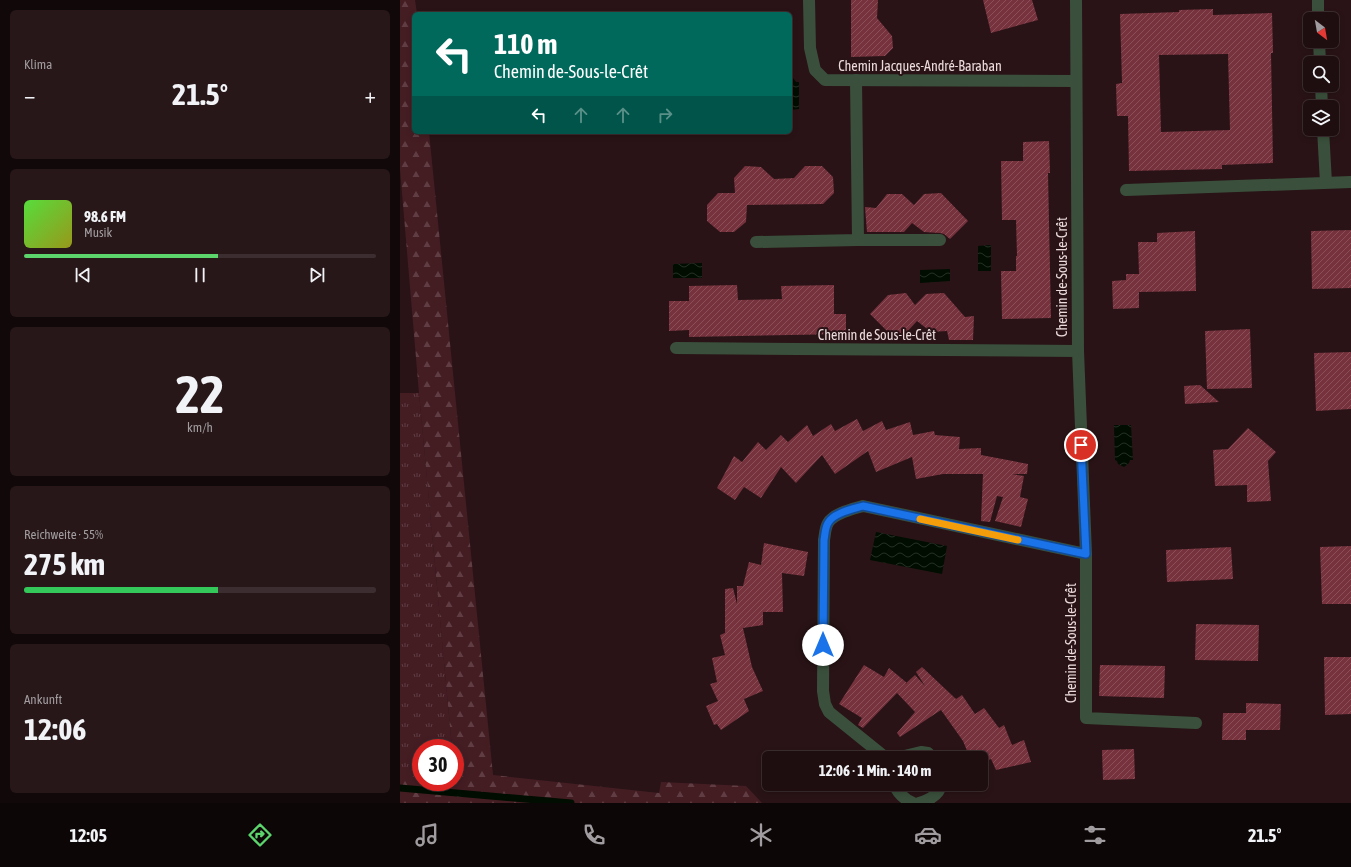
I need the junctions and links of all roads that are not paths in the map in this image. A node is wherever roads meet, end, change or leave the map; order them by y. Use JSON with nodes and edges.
{"nodes":[{"id":1,"x":809,"y":0,"type":"edge"},
{"id":2,"x":1076,"y":0,"type":"edge"},
{"id":3,"x":1318,"y":0,"type":"edge"},
{"id":4,"x":1318,"y":12,"type":"edge"},
{"id":5,"x":856,"y":80,"type":"junction"},
{"id":6,"x":1076,"y":81,"type":"junction"},
{"id":7,"x":1323,"y":136,"type":"edge"},
{"id":8,"x":1351,"y":182,"type":"edge"},
{"id":9,"x":1326,"y":183,"type":"junction"},
{"id":10,"x":1126,"y":190,"type":"dead end"},
{"id":11,"x":858,"y":240,"type":"junction"},
{"id":12,"x":940,"y":240,"type":"dead end"},
{"id":13,"x":756,"y":242,"type":"dead end"},
{"id":14,"x":676,"y":348,"type":"dead end"},
{"id":15,"x":1078,"y":351,"type":"junction"},
{"id":16,"x":1086,"y":554,"type":"junction"},
{"id":17,"x":1196,"y":723,"type":"dead end"},
{"id":18,"x":877,"y":751,"type":"edge"},
{"id":19,"x":897,"y":791,"type":"edge"},
{"id":20,"x":939,"y":791,"type":"edge"},
{"id":21,"x":913,"y":803,"type":"edge"},
{"id":22,"x":919,"y":803,"type":"edge"}],
"edges":[{"from":1,"to":5,"type":"street","name":"Chemin Jacques-André-Baraban"},
{"from":2,"to":6,"type":"street","name":"Chemin de-Sous-le-Crêt"},
{"from":3,"to":4,"type":"street"},
{"from":5,"to":6,"type":"street","name":"Chemin Jacques-André-Baraban"},
{"from":5,"to":11,"type":"street"},
{"from":6,"to":15,"type":"street","name":"Chemin de-Sous-le-Crêt"},
{"from":7,"to":9,"type":"street"},
{"from":8,"to":9,"type":"street"},
{"from":9,"to":10,"type":"street"},
{"from":11,"to":12,"type":"street"},
{"from":11,"to":13,"type":"street"},
{"from":14,"to":15,"type":"street","name":"Chemin de Sous-le-Crêt"},
{"from":15,"to":16,"type":"street","name":"Chemin de-Sous-le-Crêt"},
{"from":16,"to":17,"type":"street","name":"Chemin de-Sous-le-Crêt"},
{"from":16,"to":18,"type":"street"},
{"from":19,"to":21,"type":"street"},
{"from":20,"to":22,"type":"street"}]}
